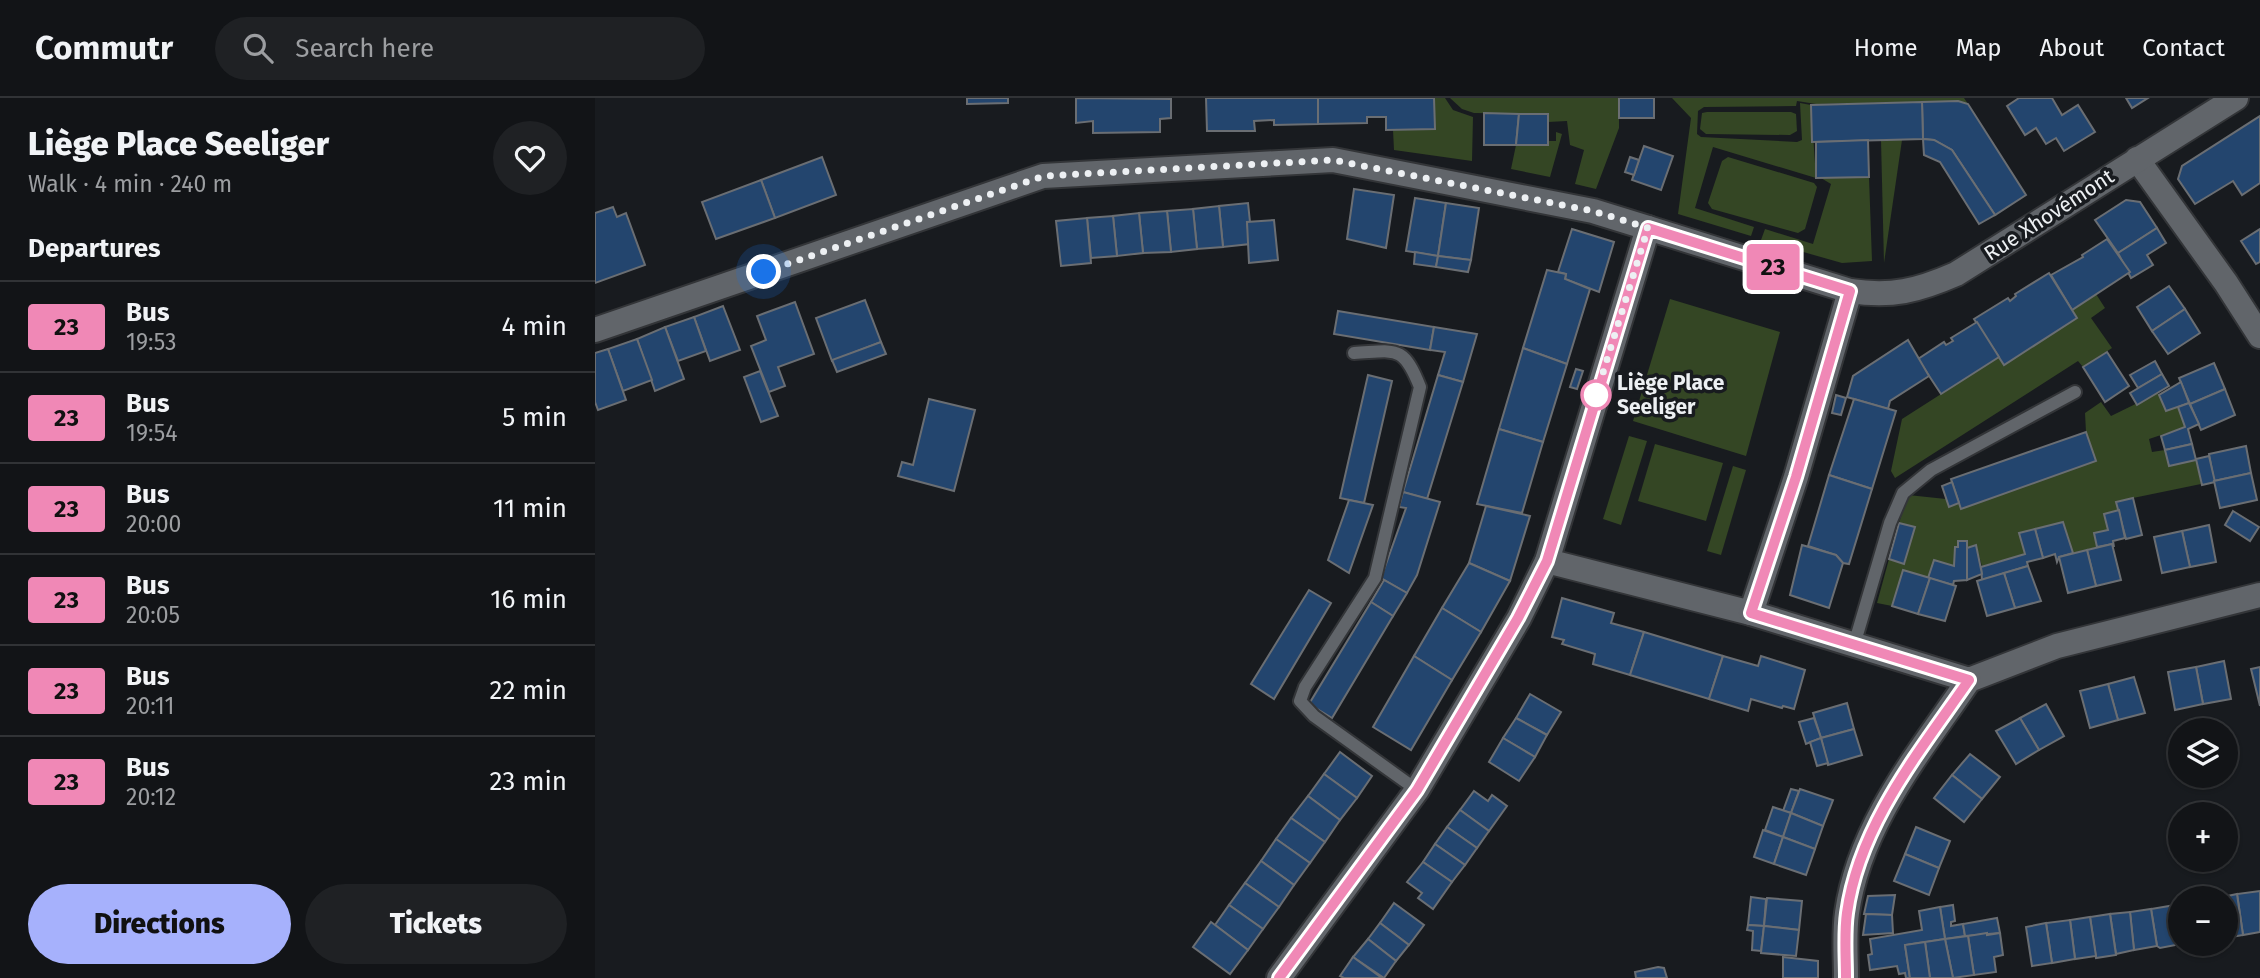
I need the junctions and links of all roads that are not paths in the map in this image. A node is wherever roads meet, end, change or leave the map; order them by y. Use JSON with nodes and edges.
{"nodes":[{"id":1,"x":2235,"y":98,"type":"edge"},
{"id":2,"x":2137,"y":159,"type":"junction"},
{"id":3,"x":1648,"y":228,"type":"junction"},
{"id":4,"x":1850,"y":291,"type":"junction"},
{"id":5,"x":595,"y":330,"type":"edge"},
{"id":6,"x":2260,"y":336,"type":"edge"},
{"id":7,"x":1354,"y":353,"type":"dead end"},
{"id":8,"x":2075,"y":391,"type":"dead end"},
{"id":9,"x":1547,"y":561,"type":"junction"},
{"id":10,"x":2260,"y":595,"type":"edge"},
{"id":11,"x":1751,"y":613,"type":"junction"},
{"id":12,"x":1854,"y":645,"type":"junction"},
{"id":13,"x":1969,"y":680,"type":"junction"},
{"id":14,"x":1417,"y":790,"type":"junction"},
{"id":15,"x":1279,"y":978,"type":"edge"},
{"id":16,"x":1846,"y":978,"type":"edge"}],
"edges":[{"from":1,"to":2,"type":"street","name":"Rue Xhovémont"},
{"from":2,"to":4,"type":"street","name":"Rue Xhovémont"},
{"from":2,"to":6,"type":"street"},
{"from":3,"to":4,"type":"street","name":"Rue Xhovémont"},
{"from":3,"to":5,"type":"street","name":"Rue Xhovémont"},
{"from":3,"to":9,"type":"street"},
{"from":4,"to":11,"type":"street"},
{"from":7,"to":14,"type":"lane"},
{"from":8,"to":12,"type":"lane"},
{"from":9,"to":11,"type":"street"},
{"from":9,"to":14,"type":"street"},
{"from":10,"to":13,"type":"street"},
{"from":11,"to":12,"type":"street"},
{"from":12,"to":13,"type":"street"},
{"from":13,"to":16,"type":"street"},
{"from":14,"to":15,"type":"street"}]}
